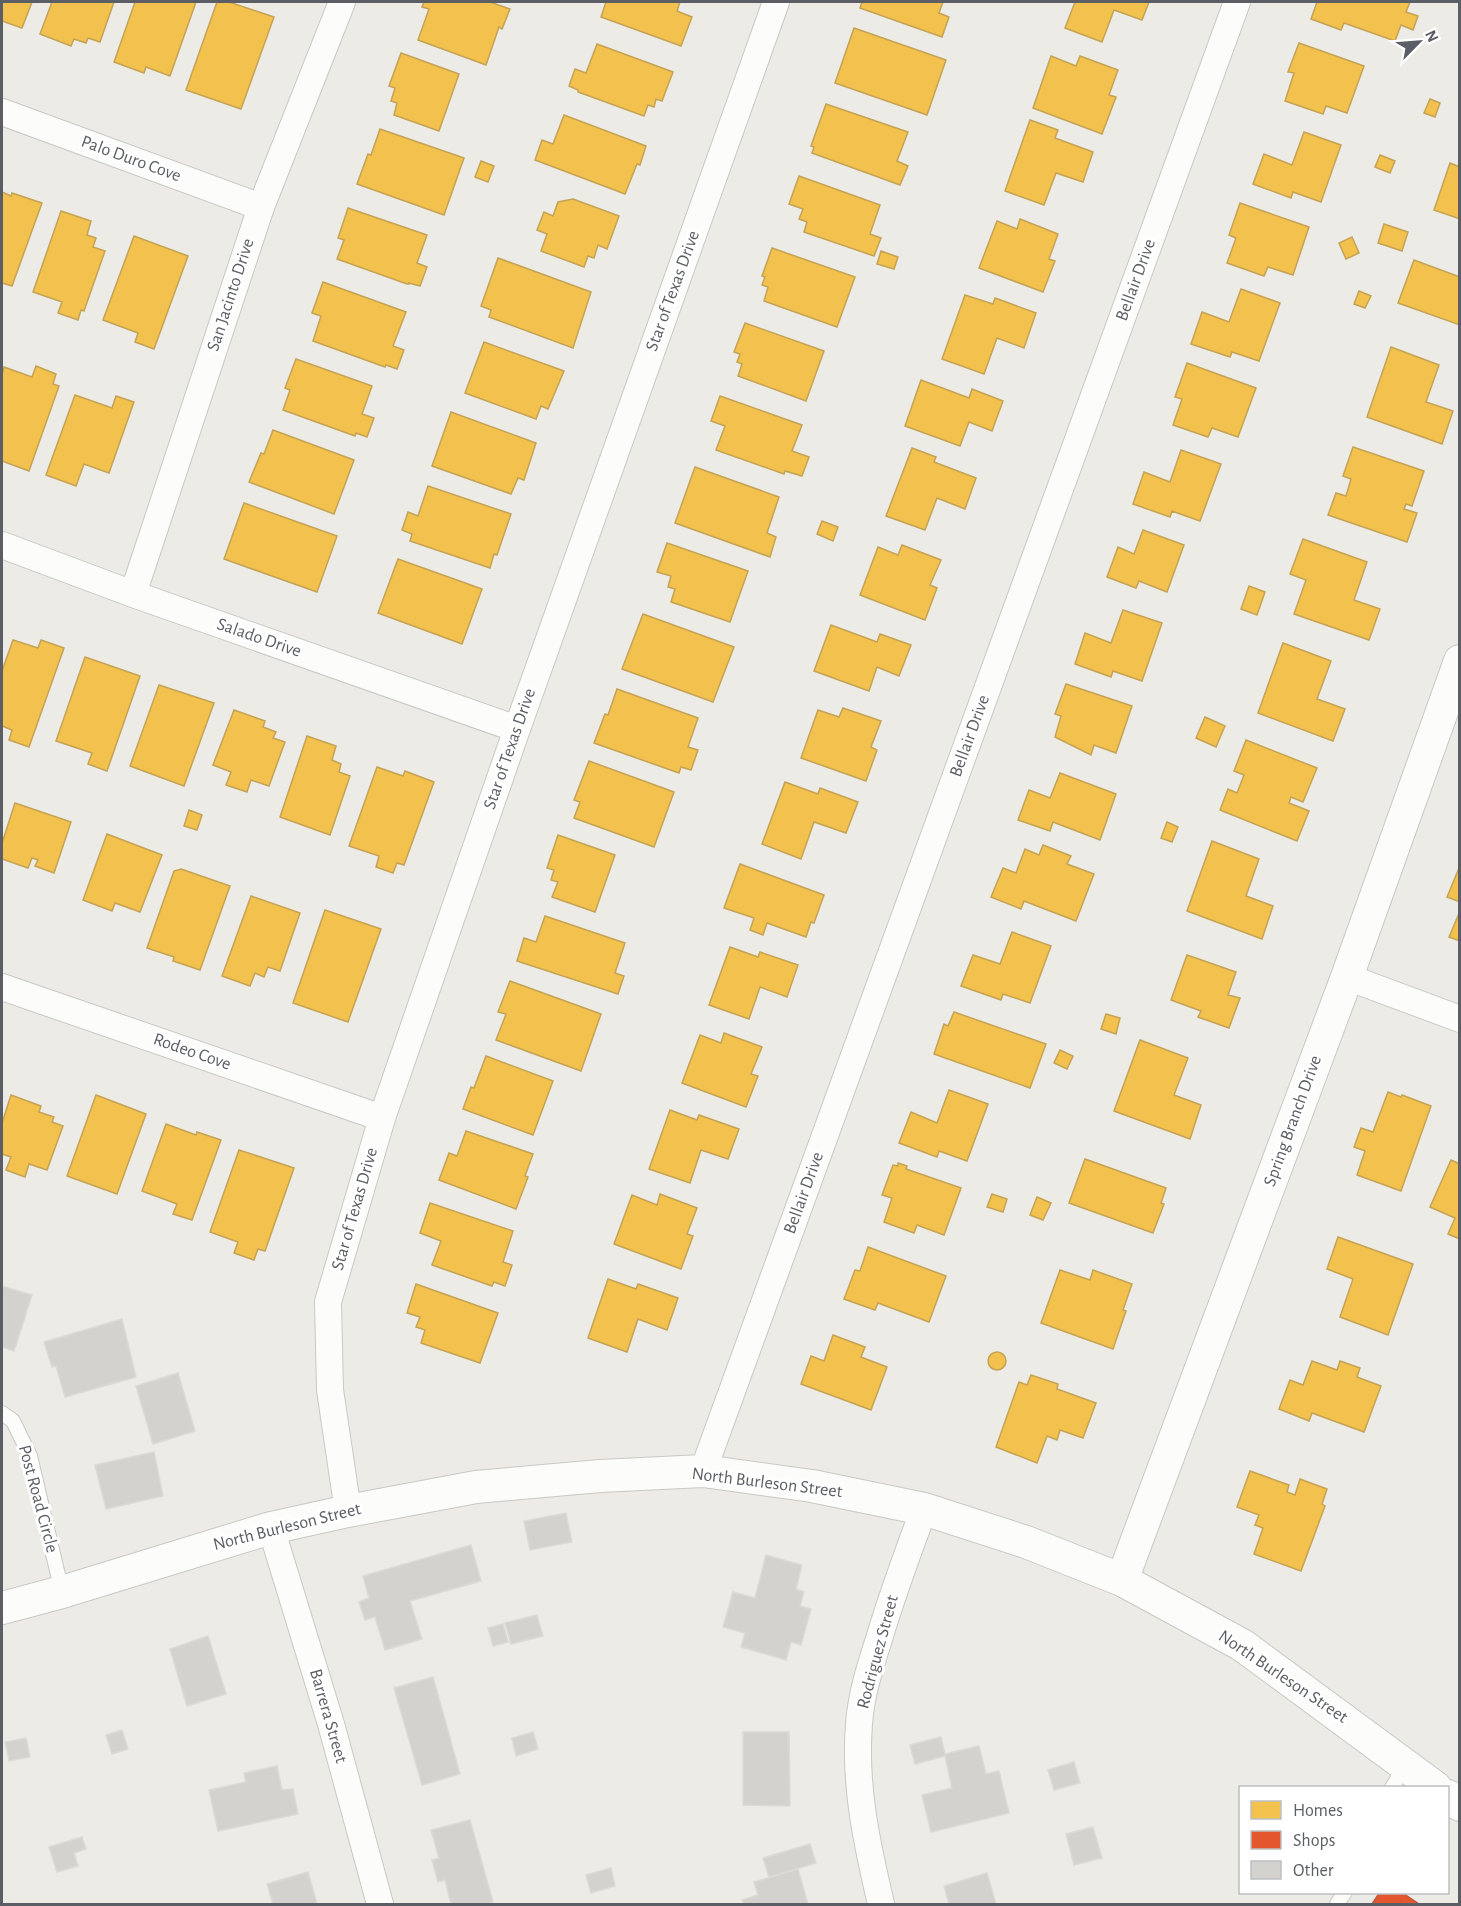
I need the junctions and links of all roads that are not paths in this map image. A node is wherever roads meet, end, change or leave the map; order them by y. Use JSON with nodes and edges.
{"nodes":[{"id":1,"x":342,"y":2,"type":"edge"},
{"id":2,"x":776,"y":2,"type":"edge"},
{"id":3,"x":1237,"y":2,"type":"edge"},
{"id":4,"x":2,"y":112,"type":"edge"},
{"id":5,"x":261,"y":207,"type":"junction"},
{"id":6,"x":2,"y":545,"type":"edge"},
{"id":7,"x":133,"y":594,"type":"junction"},
{"id":8,"x":1460,"y":661,"type":"edge"},
{"id":9,"x":517,"y":729,"type":"junction"},
{"id":10,"x":1347,"y":977,"type":"junction"},
{"id":11,"x":2,"y":987,"type":"edge"},
{"id":12,"x":1460,"y":1019,"type":"edge"},
{"id":13,"x":382,"y":1118,"type":"junction"},
{"id":14,"x":2,"y":1413,"type":"edge"},
{"id":15,"x":703,"y":1471,"type":"junction"},
{"id":16,"x":924,"y":1509,"type":"junction"},
{"id":17,"x":348,"y":1511,"type":"junction"},
{"id":18,"x":271,"y":1528,"type":"junction"},
{"id":19,"x":1122,"y":1580,"type":"junction"},
{"id":20,"x":62,"y":1592,"type":"junction"},
{"id":21,"x":2,"y":1608,"type":"edge"},
{"id":22,"x":1398,"y":1776,"type":"edge"},
{"id":23,"x":1430,"y":1786,"type":"edge"},
{"id":24,"x":380,"y":1905,"type":"edge"},
{"id":25,"x":881,"y":1905,"type":"edge"}],
"edges":[{"from":1,"to":5,"type":"street","name":"San Jacinto Drive"},
{"from":2,"to":9,"type":"street","name":"Star of Texas Drive"},
{"from":3,"to":15,"type":"street","name":"Bellair Drive"},
{"from":4,"to":5,"type":"street","name":"Palo Duro Cove"},
{"from":5,"to":7,"type":"street","name":"San Jacinto Drive"},
{"from":6,"to":7,"type":"street","name":"Salado Drive"},
{"from":7,"to":9,"type":"street","name":"Salado Drive"},
{"from":8,"to":10,"type":"street","name":"Spring Branch Drive"},
{"from":9,"to":13,"type":"street","name":"Star of Texas Drive"},
{"from":10,"to":12,"type":"street"},
{"from":10,"to":19,"type":"street","name":"Spring Branch Drive"},
{"from":11,"to":13,"type":"street","name":"Rodeo Cove"},
{"from":13,"to":17,"type":"street","name":"Star of Texas Drive"},
{"from":14,"to":20,"type":"lane","name":"Post Road Circle"},
{"from":15,"to":16,"type":"street","name":"North Burleson Street"},
{"from":15,"to":17,"type":"street","name":"North Burleson Street"},
{"from":16,"to":19,"type":"street","name":"North Burleson Street"},
{"from":16,"to":25,"type":"street","name":"Rodriguez Street"},
{"from":17,"to":18,"type":"street","name":"North Burleson Street"},
{"from":18,"to":20,"type":"street","name":"North Burleson Street"},
{"from":18,"to":24,"type":"street","name":"Barrera Street"},
{"from":19,"to":22,"type":"street","name":"North Burleson Street"},
{"from":20,"to":21,"type":"street","name":"North Burleson Street"},
{"from":22,"to":23,"type":"street","name":"North Burleson Street"}]}
